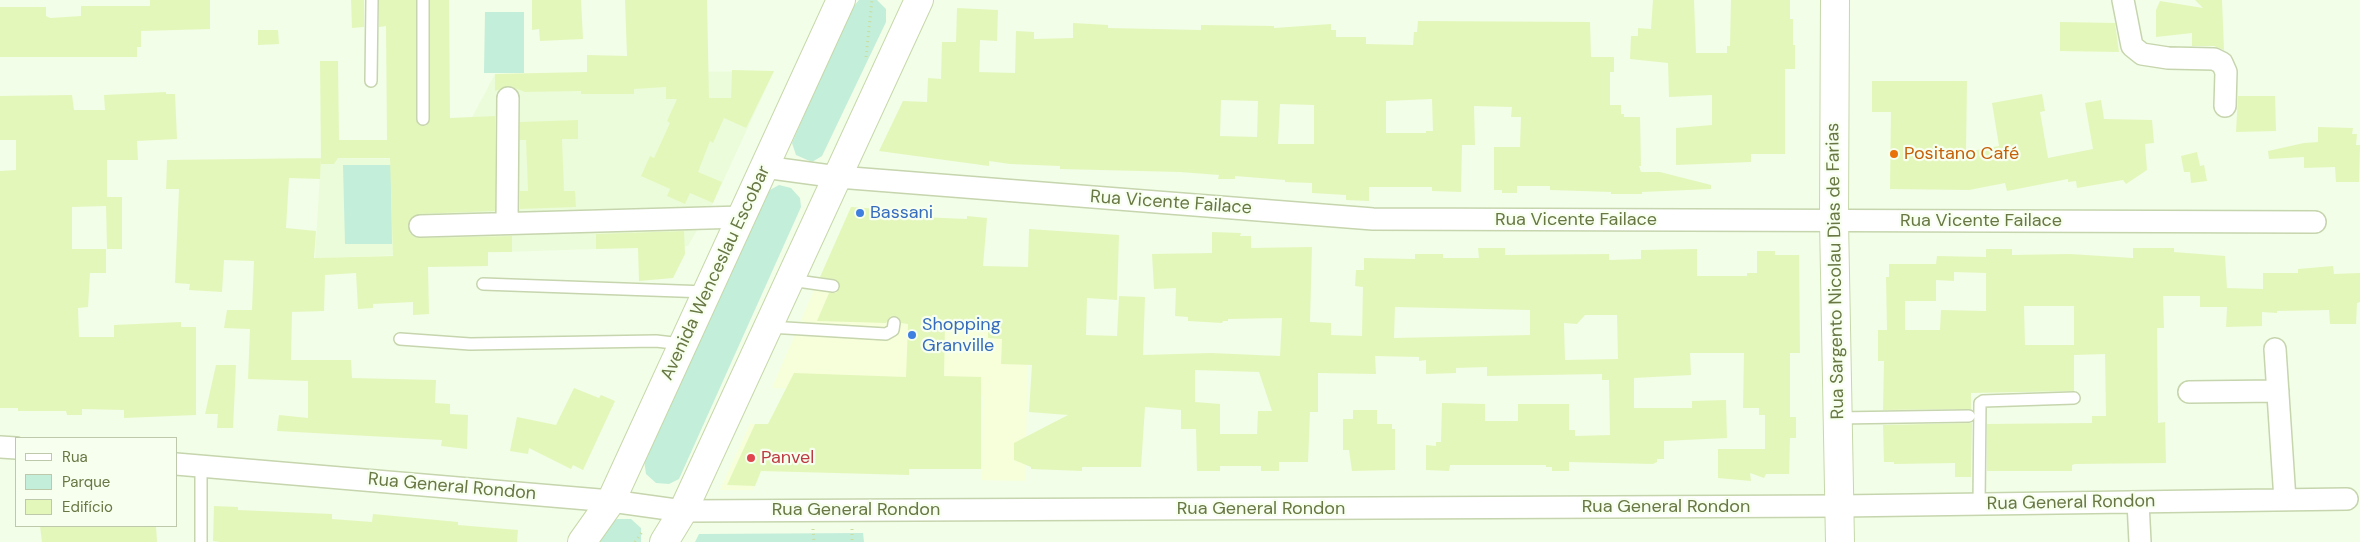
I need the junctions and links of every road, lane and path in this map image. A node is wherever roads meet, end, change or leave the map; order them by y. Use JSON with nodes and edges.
{"nodes":[{"id":1,"x":372,"y":0,"type":"edge"},
{"id":2,"x":422,"y":0,"type":"edge"},
{"id":3,"x":841,"y":0,"type":"edge"},
{"id":4,"x":919,"y":0,"type":"edge"},
{"id":5,"x":1835,"y":0,"type":"edge"},
{"id":6,"x":2123,"y":0,"type":"edge"},
{"id":7,"x":371,"y":80,"type":"dead end"},
{"id":8,"x":508,"y":98,"type":"dead end"},
{"id":9,"x":2225,"y":106,"type":"dead end"},
{"id":10,"x":423,"y":119,"type":"dead end"},
{"id":11,"x":764,"y":167,"type":"junction"},
{"id":12,"x":838,"y":177,"type":"junction"},
{"id":13,"x":742,"y":217,"type":"junction"},
{"id":14,"x":1834,"y":220,"type":"junction"},
{"id":15,"x":2315,"y":222,"type":"dead end"},
{"id":16,"x":507,"y":223,"type":"junction"},
{"id":17,"x":420,"y":226,"type":"dead end"},
{"id":18,"x":790,"y":280,"type":"junction"},
{"id":19,"x":484,"y":284,"type":"dead end"},
{"id":20,"x":832,"y":286,"type":"dead end"},
{"id":21,"x":708,"y":292,"type":"junction"},
{"id":22,"x":894,"y":323,"type":"dead end"},
{"id":23,"x":769,"y":327,"type":"junction"},
{"id":24,"x":400,"y":338,"type":"dead end"},
{"id":25,"x":684,"y":344,"type":"junction"},
{"id":26,"x":2275,"y":349,"type":"dead end"},
{"id":27,"x":2278,"y":391,"type":"junction"},
{"id":28,"x":2189,"y":392,"type":"dead end"},
{"id":29,"x":2074,"y":398,"type":"dead end"},
{"id":30,"x":1968,"y":416,"type":"dead end"},
{"id":31,"x":1838,"y":418,"type":"junction"},
{"id":32,"x":0,"y":447,"type":"edge"},
{"id":33,"x":15,"y":448,"type":"edge"},
{"id":34,"x":178,"y":464,"type":"edge"},
{"id":35,"x":201,"y":466,"type":"junction"},
{"id":36,"x":2347,"y":499,"type":"dead end"},
{"id":37,"x":2285,"y":500,"type":"junction"},
{"id":38,"x":612,"y":501,"type":"junction"},
{"id":39,"x":2138,"y":502,"type":"junction"},
{"id":40,"x":1979,"y":504,"type":"junction"},
{"id":41,"x":1840,"y":506,"type":"junction"},
{"id":42,"x":683,"y":511,"type":"junction"},
{"id":43,"x":200,"y":542,"type":"edge"},
{"id":44,"x":582,"y":542,"type":"edge"},
{"id":45,"x":664,"y":542,"type":"edge"},
{"id":46,"x":1840,"y":542,"type":"edge"},
{"id":47,"x":2140,"y":542,"type":"edge"}],
"edges":[{"from":1,"to":7,"type":"lane"},
{"from":2,"to":10,"type":"lane"},
{"from":3,"to":11,"type":"main road","name":"Avenida Wenceslau Escobar"},
{"from":4,"to":12,"type":"main road"},
{"from":5,"to":14,"type":"main road","name":"Rua Sargento Nicolau Dias de Farias"},
{"from":6,"to":9,"type":"street"},
{"from":8,"to":16,"type":"street"},
{"from":11,"to":12,"type":"street","name":"Rua Vicente Failace"},
{"from":11,"to":13,"type":"main road","name":"Avenida Wenceslau Escobar"},
{"from":12,"to":14,"type":"street","name":"Rua Vicente Failace"},
{"from":12,"to":18,"type":"main road"},
{"from":13,"to":16,"type":"street"},
{"from":13,"to":21,"type":"main road","name":"Avenida Wenceslau Escobar"},
{"from":14,"to":15,"type":"street","name":"Rua Vicente Failace"},
{"from":14,"to":31,"type":"main road","name":"Rua Sargento Nicolau Dias de Farias"},
{"from":16,"to":17,"type":"street"},
{"from":18,"to":20,"type":"lane"},
{"from":18,"to":23,"type":"main road"},
{"from":19,"to":21,"type":"lane"},
{"from":21,"to":25,"type":"main road","name":"Avenida Wenceslau Escobar"},
{"from":22,"to":23,"type":"lane"},
{"from":23,"to":42,"type":"main road"},
{"from":24,"to":25,"type":"lane"},
{"from":25,"to":38,"type":"main road","name":"Avenida Wenceslau Escobar"},
{"from":26,"to":27,"type":"street"},
{"from":27,"to":28,"type":"street"},
{"from":27,"to":37,"type":"street"},
{"from":29,"to":40,"type":"lane"},
{"from":30,"to":31,"type":"lane"},
{"from":31,"to":41,"type":"main road","name":"Rua Sargento Nicolau Dias de Farias"},
{"from":32,"to":33,"type":"street"},
{"from":34,"to":35,"type":"street","name":"Rua General Rondon"},
{"from":35,"to":38,"type":"street","name":"Rua General Rondon"},
{"from":35,"to":43,"type":"lane"},
{"from":36,"to":37,"type":"street","name":"Rua General Rondon"},
{"from":37,"to":39,"type":"street","name":"Rua General Rondon"},
{"from":38,"to":42,"type":"street","name":"Rua General Rondon"},
{"from":38,"to":44,"type":"main road","name":"Avenida Wenceslau Escobar"},
{"from":39,"to":40,"type":"street","name":"Rua General Rondon"},
{"from":39,"to":47,"type":"street"},
{"from":40,"to":41,"type":"street","name":"Rua General Rondon"},
{"from":41,"to":42,"type":"street","name":"Rua General Rondon"},
{"from":41,"to":46,"type":"main road","name":"Rua Sargento Nicolau Dias de Farias"},
{"from":42,"to":45,"type":"main road"}]}
